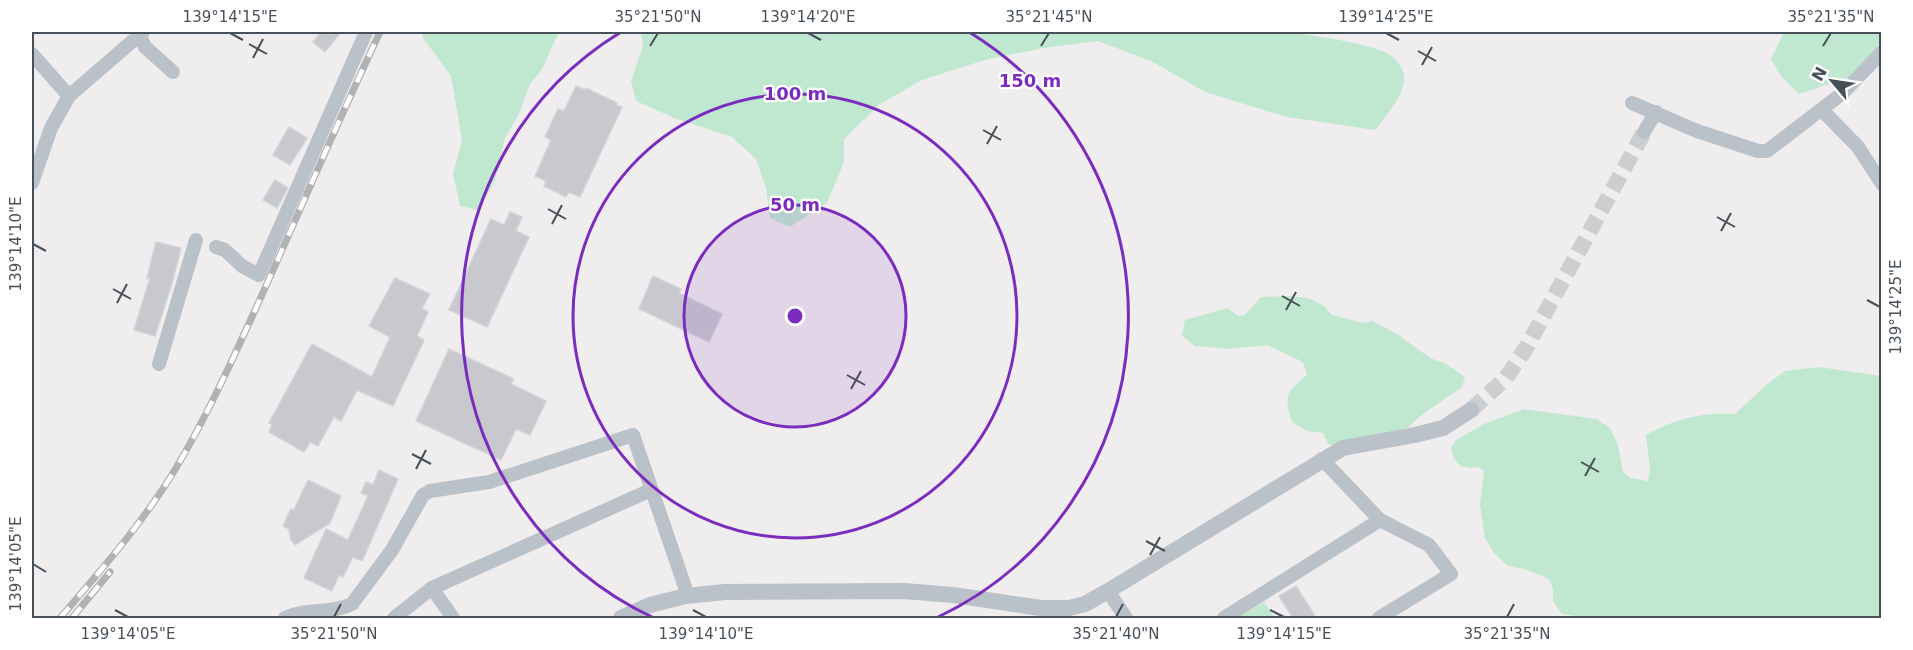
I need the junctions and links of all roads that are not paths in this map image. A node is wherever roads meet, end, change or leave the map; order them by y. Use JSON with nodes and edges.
{"nodes":[{"id":1,"x":140,"y":32,"type":"edge"},
{"id":2,"x":366,"y":32,"type":"edge"},
{"id":3,"x":1881,"y":52,"type":"edge"},
{"id":4,"x":32,"y":54,"type":"edge"},
{"id":5,"x":173,"y":72,"type":"dead end"},
{"id":6,"x":69,"y":96,"type":"junction"},
{"id":7,"x":1632,"y":103,"type":"dead end"},
{"id":8,"x":1822,"y":110,"type":"junction"},
{"id":9,"x":1656,"y":112,"type":"junction"},
{"id":10,"x":1644,"y":132,"type":"tunnel mouth"},
{"id":11,"x":32,"y":183,"type":"edge"},
{"id":12,"x":1881,"y":184,"type":"edge"},
{"id":13,"x":196,"y":240,"type":"dead end"},
{"id":14,"x":216,"y":247,"type":"dead end"},
{"id":15,"x":159,"y":364,"type":"dead end"},
{"id":16,"x":1471,"y":410,"type":"tunnel mouth"},
{"id":17,"x":1322,"y":459,"type":"junction"},
{"id":18,"x":651,"y":490,"type":"junction"},
{"id":19,"x":1380,"y":520,"type":"junction"},
{"id":20,"x":432,"y":588,"type":"junction"},
{"id":21,"x":1108,"y":591,"type":"junction"},
{"id":22,"x":686,"y":596,"type":"junction"},
{"id":23,"x":1070,"y":613,"type":"edge"},
{"id":24,"x":285,"y":618,"type":"edge"},
{"id":25,"x":394,"y":618,"type":"edge"},
{"id":26,"x":453,"y":618,"type":"edge"},
{"id":27,"x":621,"y":618,"type":"edge"},
{"id":28,"x":1126,"y":618,"type":"edge"},
{"id":29,"x":1224,"y":618,"type":"edge"},
{"id":30,"x":1379,"y":618,"type":"edge"}],
"edges":[{"from":1,"to":5,"type":"street"},
{"from":1,"to":6,"type":"street"},
{"from":2,"to":14,"type":"street"},
{"from":3,"to":8,"type":"street"},
{"from":4,"to":6,"type":"street"},
{"from":6,"to":11,"type":"street"},
{"from":7,"to":9,"type":"street"},
{"from":8,"to":9,"type":"street"},
{"from":8,"to":12,"type":"street"},
{"from":9,"to":10,"type":"street"},
{"from":13,"to":15,"type":"street"},
{"from":16,"to":17,"type":"street"},
{"from":17,"to":19,"type":"street"},
{"from":17,"to":21,"type":"street"},
{"from":18,"to":20,"type":"street"},
{"from":18,"to":22,"type":"street"},
{"from":18,"to":24,"type":"street"},
{"from":19,"to":29,"type":"street"},
{"from":19,"to":30,"type":"street"},
{"from":20,"to":25,"type":"street"},
{"from":20,"to":26,"type":"street"},
{"from":21,"to":23,"type":"street"},
{"from":21,"to":28,"type":"street"},
{"from":22,"to":23,"type":"street"},
{"from":22,"to":27,"type":"street"}]}
